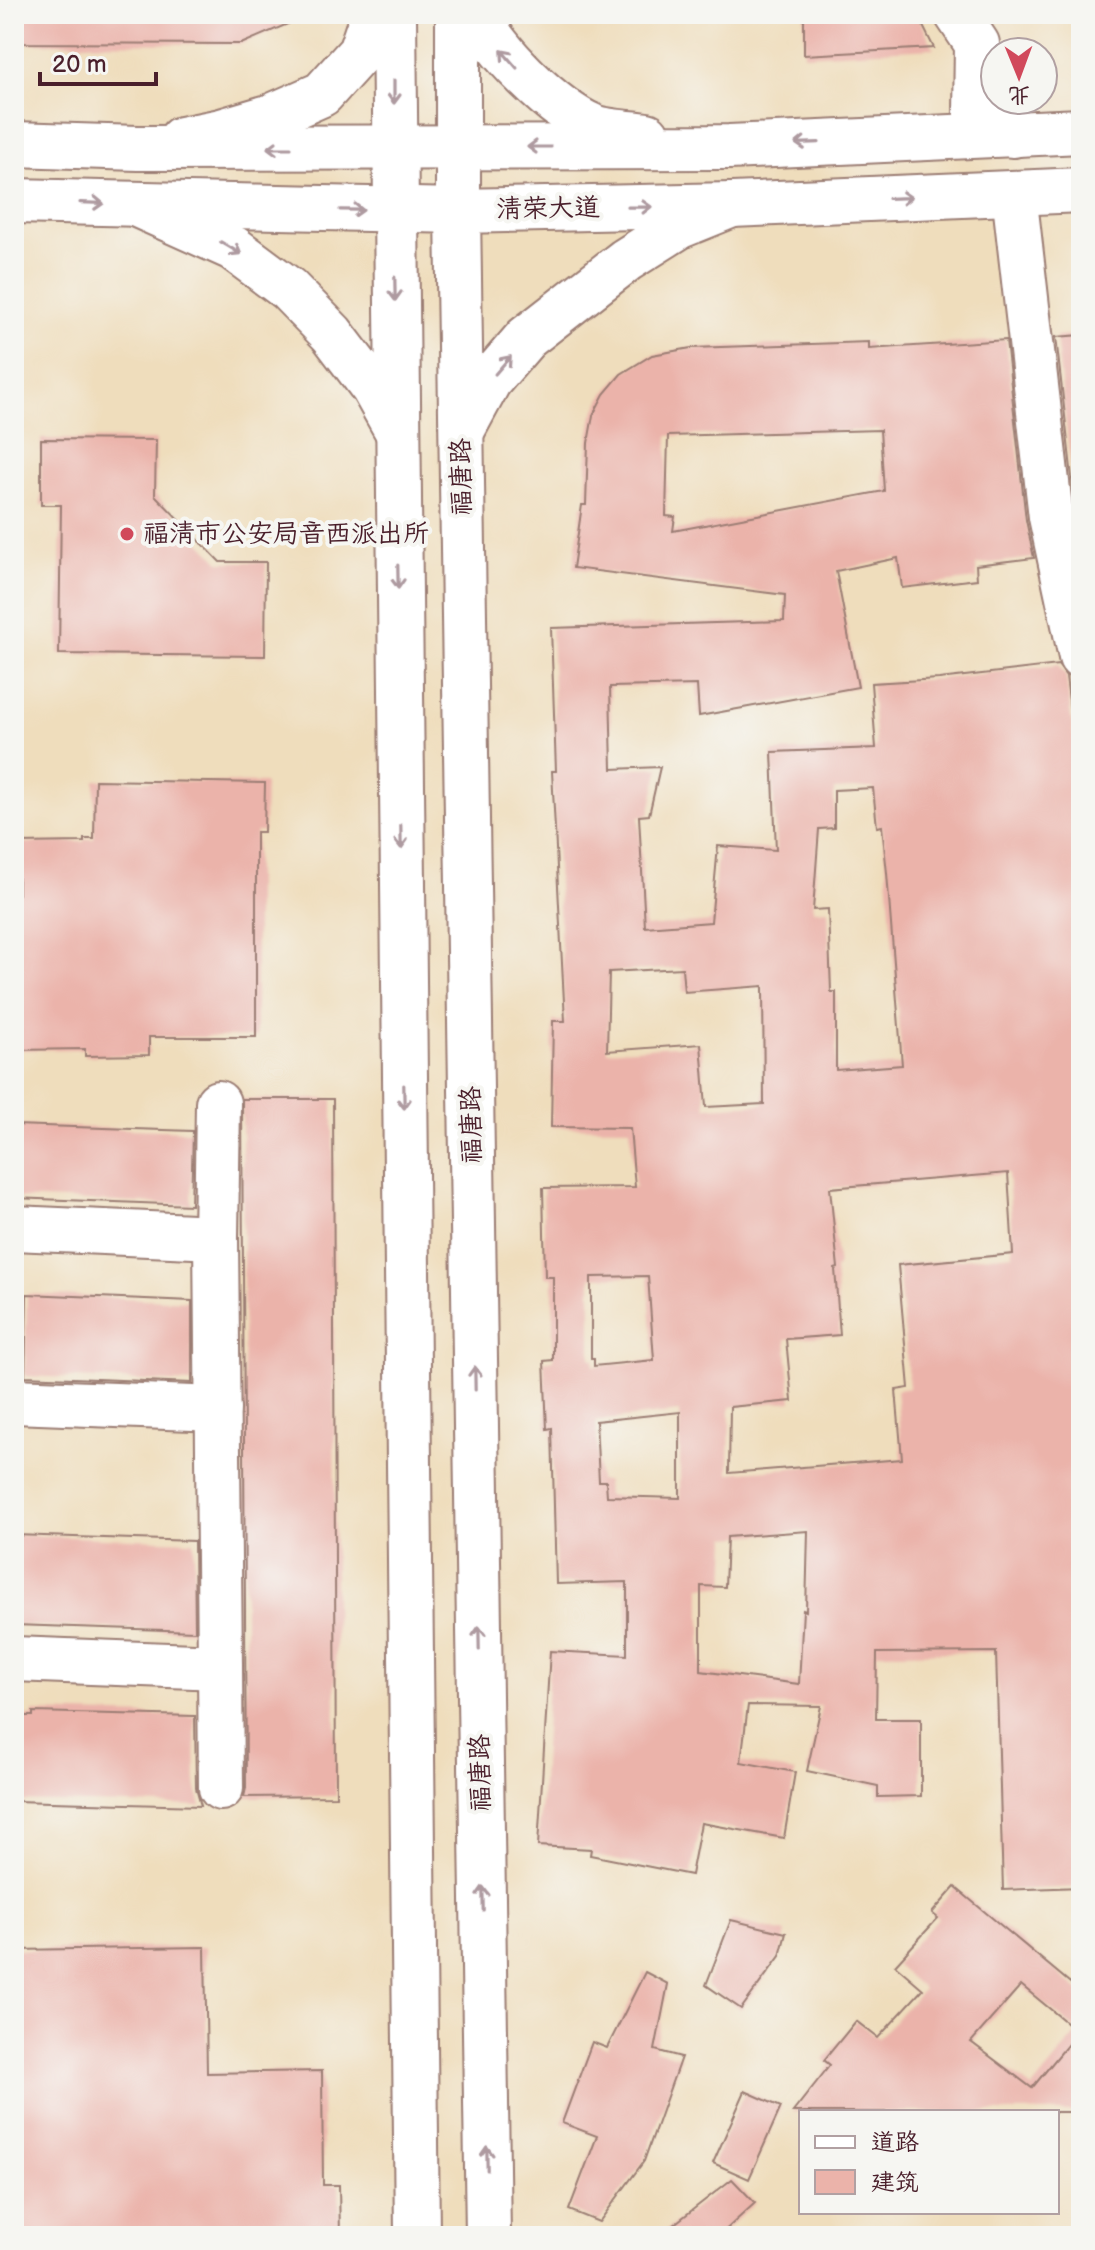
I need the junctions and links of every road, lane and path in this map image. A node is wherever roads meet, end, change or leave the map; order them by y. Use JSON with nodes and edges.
{"nodes":[{"id":1,"x":373,"y":14,"type":"edge"},
{"id":2,"x":394,"y":14,"type":"edge"},
{"id":3,"x":458,"y":14,"type":"edge"},
{"id":4,"x":478,"y":14,"type":"edge"},
{"id":5,"x":957,"y":14,"type":"edge"},
{"id":6,"x":1081,"y":131,"type":"edge"},
{"id":7,"x":1013,"y":135,"type":"junction"},
{"id":8,"x":14,"y":144,"type":"edge"},
{"id":9,"x":394,"y":147,"type":"junction"},
{"id":10,"x":459,"y":147,"type":"junction"},
{"id":11,"x":729,"y":147,"type":"junction"},
{"id":12,"x":138,"y":148,"type":"junction"},
{"id":13,"x":1081,"y":190,"type":"edge"},
{"id":14,"x":1014,"y":193,"type":"junction"},
{"id":15,"x":14,"y":201,"type":"edge"},
{"id":16,"x":135,"y":204,"type":"junction"},
{"id":17,"x":732,"y":205,"type":"junction"},
{"id":18,"x":394,"y":211,"type":"junction"},
{"id":19,"x":458,"y":211,"type":"junction"},
{"id":20,"x":397,"y":430,"type":"junction"},
{"id":21,"x":462,"y":431,"type":"junction"},
{"id":22,"x":1081,"y":657,"type":"edge"},
{"id":23,"x":218,"y":1103,"type":"dead end"},
{"id":24,"x":14,"y":1228,"type":"edge"},
{"id":25,"x":216,"y":1237,"type":"junction"},
{"id":26,"x":14,"y":1401,"type":"edge"},
{"id":27,"x":218,"y":1409,"type":"junction"},
{"id":28,"x":14,"y":1659,"type":"edge"},
{"id":29,"x":220,"y":1667,"type":"junction"},
{"id":30,"x":221,"y":1788,"type":"dead end"},
{"id":31,"x":417,"y":2236,"type":"edge"},
{"id":32,"x":488,"y":2236,"type":"edge"}],
"edges":[{"from":1,"to":12,"type":"street"},
{"from":2,"to":9,"type":"street","one_way":true},
{"from":3,"to":10,"type":"street","name":"福唐路"},
{"from":11,"to":4,"type":"street","one_way":true},
{"from":5,"to":7,"type":"street"},
{"from":6,"to":7,"type":"street"},
{"from":7,"to":11,"type":"street","one_way":true},
{"from":8,"to":12,"type":"street"},
{"from":9,"to":10,"type":"street"},
{"from":9,"to":12,"type":"street","one_way":true},
{"from":9,"to":18,"type":"street"},
{"from":11,"to":10,"type":"street","one_way":true},
{"from":10,"to":19,"type":"street","name":"福唐路"},
{"from":13,"to":14,"type":"street","name":"清荣大道"},
{"from":17,"to":14,"type":"street","name":"清荣大道","one_way":true},
{"from":14,"to":22,"type":"street"},
{"from":15,"to":16,"type":"street","name":"清荣大道","one_way":true},
{"from":16,"to":18,"type":"street","name":"清荣大道","one_way":true},
{"from":16,"to":20,"type":"street","one_way":true},
{"from":19,"to":17,"type":"street","name":"清荣大道","one_way":true},
{"from":21,"to":17,"type":"street","one_way":true},
{"from":18,"to":19,"type":"street","name":"清荣大道"},
{"from":18,"to":20,"type":"street","one_way":true},
{"from":19,"to":21,"type":"street","name":"福唐路"},
{"from":20,"to":31,"type":"street","one_way":true},
{"from":32,"to":21,"type":"street","name":"福唐路","one_way":true},
{"from":23,"to":25,"type":"street"},
{"from":24,"to":25,"type":"street"},
{"from":25,"to":27,"type":"street"},
{"from":26,"to":27,"type":"street"},
{"from":27,"to":29,"type":"street"},
{"from":28,"to":29,"type":"street"},
{"from":29,"to":30,"type":"street"}]}
